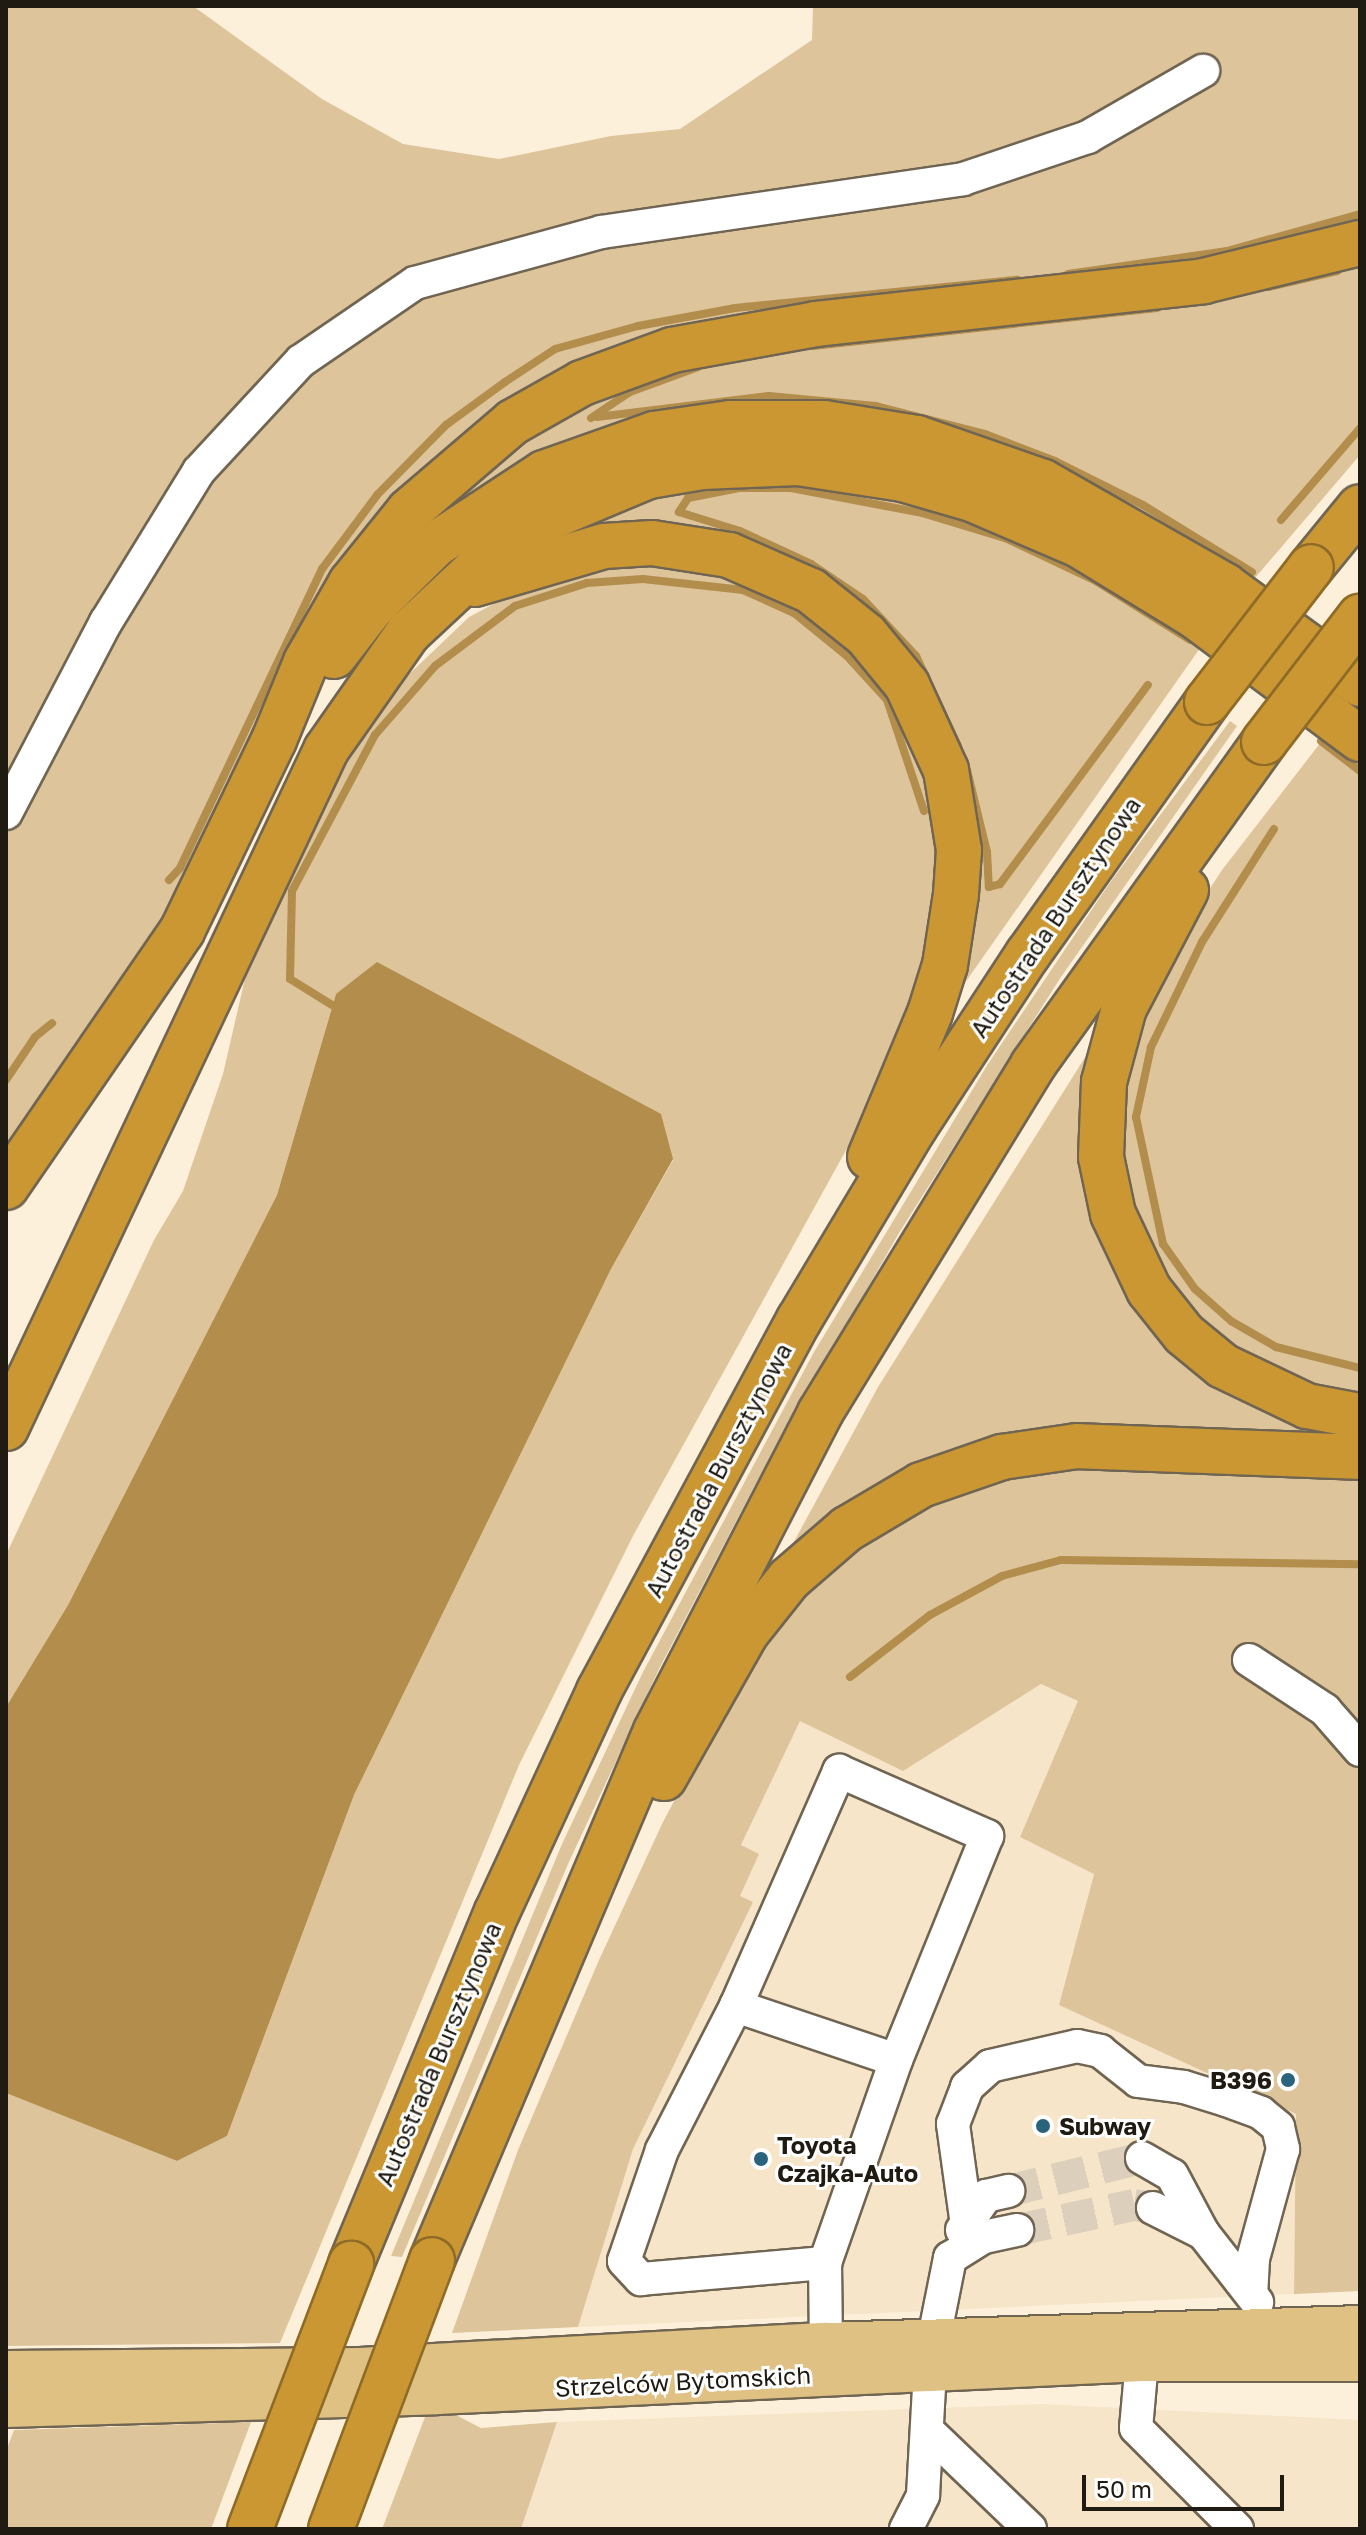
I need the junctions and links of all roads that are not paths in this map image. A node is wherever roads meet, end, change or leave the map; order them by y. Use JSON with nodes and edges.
{"nodes":[{"id":1,"x":1203,"y":71,"type":"dead end"},
{"id":2,"x":1360,"y":243,"type":"edge"},
{"id":3,"x":1360,"y":507,"type":"edge"},
{"id":4,"x":460,"y":589,"type":"junction"},
{"id":5,"x":1360,"y":617,"type":"edge"},
{"id":6,"x":1245,"y":653,"type":"junction"},
{"id":7,"x":1360,"y":684,"type":"edge"},
{"id":8,"x":1360,"y":739,"type":"edge"},
{"id":9,"x":274,"y":740,"type":"junction"},
{"id":10,"x":1264,"y":742,"type":"junction"},
{"id":11,"x":6,"y":813,"type":"edge"},
{"id":12,"x":6,"y":1187,"type":"edge"},
{"id":13,"x":799,"y":1320,"type":"junction"},
{"id":14,"x":1360,"y":1416,"type":"edge"},
{"id":15,"x":6,"y":1428,"type":"edge"},
{"id":16,"x":1360,"y":1457,"type":"edge"},
{"id":17,"x":1249,"y":1660,"type":"dead end"},
{"id":18,"x":1360,"y":1750,"type":"edge"},
{"id":19,"x":594,"y":1874,"type":"junction"},
{"id":20,"x":736,"y":2006,"type":"junction"},
{"id":21,"x":896,"y":2060,"type":"junction"},
{"id":22,"x":1142,"y":2158,"type":"dead end"},
{"id":23,"x":1008,"y":2191,"type":"tunnel mouth"},
{"id":24,"x":1153,"y":2208,"type":"tunnel mouth"},
{"id":25,"x":966,"y":2218,"type":"junction"},
{"id":26,"x":1017,"y":2230,"type":"tunnel mouth"},
{"id":27,"x":1203,"y":2233,"type":"junction"},
{"id":28,"x":950,"y":2258,"type":"junction"},
{"id":29,"x":825,"y":2263,"type":"junction"},
{"id":30,"x":1251,"y":2294,"type":"junction"},
{"id":31,"x":1360,"y":2326,"type":"edge"},
{"id":32,"x":1278,"y":2330,"type":"junction"},
{"id":33,"x":826,"y":2343,"type":"junction"},
{"id":34,"x":932,"y":2353,"type":"junction"},
{"id":35,"x":1142,"y":2361,"type":"junction"},
{"id":36,"x":1360,"y":2361,"type":"edge"},
{"id":37,"x":6,"y":2371,"type":"edge"},
{"id":38,"x":6,"y":2407,"type":"edge"},
{"id":39,"x":929,"y":2432,"type":"junction"},
{"id":40,"x":250,"y":2529,"type":"edge"},
{"id":41,"x":331,"y":2529,"type":"edge"},
{"id":42,"x":906,"y":2529,"type":"edge"},
{"id":43,"x":1030,"y":2529,"type":"edge"},
{"id":44,"x":1237,"y":2529,"type":"edge"}],
"edges":[{"from":1,"to":11,"type":"lane"},
{"from":2,"to":9,"type":"highway"},
{"from":3,"to":6,"type":"highway","name":"Autostrada Bursztynowa","bridge":true},
{"from":4,"to":6,"type":"highway"},
{"from":4,"to":13,"type":"highway"},
{"from":4,"to":15,"type":"highway"},
{"from":5,"to":10,"type":"highway","bridge":true},
{"from":6,"to":8,"type":"highway"},
{"from":6,"to":13,"type":"highway","name":"Autostrada Bursztynowa","bridge":true},
{"from":7,"to":9,"type":"highway"},
{"from":9,"to":12,"type":"highway"},
{"from":10,"to":14,"type":"highway"},
{"from":10,"to":19,"type":"highway"},
{"from":13,"to":40,"type":"highway","name":"Autostrada Bursztynowa","bridge":true},
{"from":16,"to":19,"type":"highway"},
{"from":17,"to":18,"type":"lane"},
{"from":19,"to":41,"type":"highway","bridge":true},
{"from":20,"to":21,"type":"lane"},
{"from":20,"to":21,"type":"lane"},
{"from":20,"to":29,"type":"lane"},
{"from":21,"to":29,"type":"lane"},
{"from":22,"to":27,"type":"lane"},
{"from":23,"to":25,"type":"lane"},
{"from":24,"to":27,"type":"lane"},
{"from":25,"to":28,"type":"lane"},
{"from":25,"to":30,"type":"lane"},
{"from":26,"to":28,"type":"lane"},
{"from":27,"to":30,"type":"lane"},
{"from":28,"to":34,"type":"lane"},
{"from":29,"to":33,"type":"lane"},
{"from":30,"to":32,"type":"lane"},
{"from":31,"to":32,"type":"main road","name":"Strzelców Bytomskich"},
{"from":32,"to":34,"type":"main road","name":"Strzelców Bytomskich"},
{"from":33,"to":34,"type":"main road","name":"Strzelców Bytomskich"},
{"from":33,"to":37,"type":"main road","name":"Strzelców Bytomskich"},
{"from":34,"to":35,"type":"main road","name":"Strzelców Bytomskich"},
{"from":34,"to":38,"type":"main road","name":"Strzelców Bytomskich"},
{"from":34,"to":39,"type":"lane"},
{"from":35,"to":36,"type":"main road","name":"Strzelców Bytomskich"},
{"from":35,"to":44,"type":"lane"},
{"from":39,"to":42,"type":"lane"},
{"from":39,"to":43,"type":"lane"}]}
